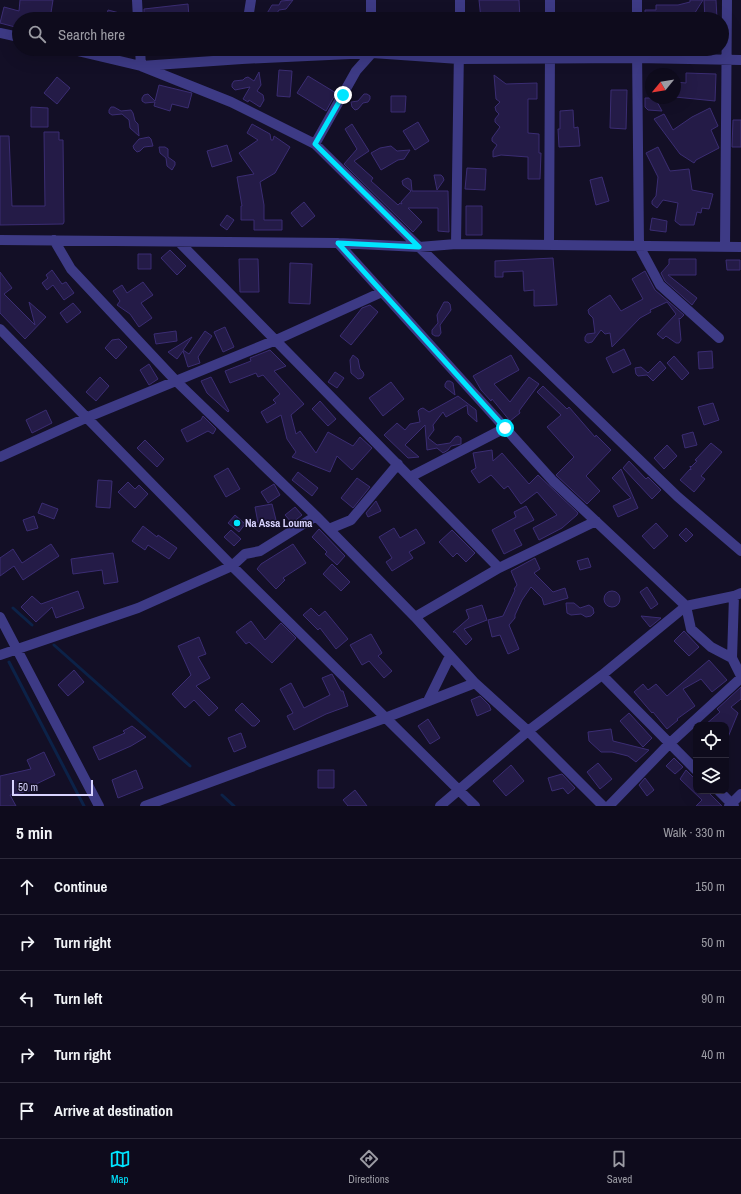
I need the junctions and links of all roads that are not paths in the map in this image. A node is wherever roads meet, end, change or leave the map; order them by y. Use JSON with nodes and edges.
{"nodes":[{"id":1,"x":137,"y":0,"type":"edge"},
{"id":2,"x":251,"y":0,"type":"edge"},
{"id":3,"x":371,"y":0,"type":"edge"},
{"id":4,"x":460,"y":0,"type":"edge"},
{"id":5,"x":550,"y":0,"type":"edge"},
{"id":6,"x":637,"y":0,"type":"edge"},
{"id":7,"x":727,"y":0,"type":"edge"},
{"id":8,"x":138,"y":12,"type":"edge"},
{"id":9,"x":249,"y":12,"type":"edge"},
{"id":10,"x":371,"y":12,"type":"edge"},
{"id":11,"x":460,"y":12,"type":"edge"},
{"id":12,"x":550,"y":12,"type":"edge"},
{"id":13,"x":637,"y":12,"type":"edge"},
{"id":14,"x":727,"y":12,"type":"edge"},
{"id":15,"x":0,"y":33,"type":"edge"},
{"id":16,"x":12,"y":36,"type":"edge"},
{"id":17,"x":98,"y":56,"type":"edge"},
{"id":18,"x":140,"y":56,"type":"edge"},
{"id":19,"x":225,"y":56,"type":"edge"},
{"id":20,"x":368,"y":56,"type":"edge"},
{"id":21,"x":459,"y":56,"type":"edge"},
{"id":22,"x":550,"y":56,"type":"edge"},
{"id":23,"x":637,"y":56,"type":"edge"},
{"id":24,"x":675,"y":56,"type":"edge"},
{"id":25,"x":726,"y":56,"type":"edge"},
{"id":26,"x":726,"y":60,"type":"junction"},
{"id":27,"x":741,"y":60,"type":"edge"},
{"id":28,"x":140,"y":66,"type":"junction"},
{"id":29,"x":315,"y":144,"type":"junction"},
{"id":30,"x":0,"y":240,"type":"edge"},
{"id":31,"x":54,"y":240,"type":"junction"},
{"id":32,"x":179,"y":242,"type":"junction"},
{"id":33,"x":338,"y":243,"type":"junction"},
{"id":34,"x":456,"y":244,"type":"junction"},
{"id":35,"x":550,"y":245,"type":"junction"},
{"id":36,"x":640,"y":246,"type":"junction"},
{"id":37,"x":419,"y":247,"type":"junction"},
{"id":38,"x":725,"y":247,"type":"junction"},
{"id":39,"x":741,"y":247,"type":"edge"},
{"id":40,"x":382,"y":292,"type":"junction"},
{"id":41,"x":0,"y":329,"type":"edge"},
{"id":42,"x":718,"y":338,"type":"dead end"},
{"id":43,"x":276,"y":340,"type":"junction"},
{"id":44,"x":176,"y":381,"type":"junction"},
{"id":45,"x":88,"y":417,"type":"junction"},
{"id":46,"x":505,"y":428,"type":"junction"},
{"id":47,"x":0,"y":457,"type":"edge"},
{"id":48,"x":398,"y":464,"type":"junction"},
{"id":49,"x":410,"y":478,"type":"junction"},
{"id":50,"x":316,"y":516,"type":"junction"},
{"id":51,"x":596,"y":521,"type":"junction"},
{"id":52,"x":330,"y":529,"type":"junction"},
{"id":53,"x":741,"y":551,"type":"edge"},
{"id":54,"x":232,"y":566,"type":"junction"},
{"id":55,"x":499,"y":568,"type":"junction"},
{"id":56,"x":738,"y":594,"type":"edge"},
{"id":57,"x":686,"y":606,"type":"junction"},
{"id":58,"x":0,"y":617,"type":"edge"},
{"id":59,"x":415,"y":617,"type":"junction"},
{"id":60,"x":17,"y":649,"type":"junction"},
{"id":61,"x":0,"y":655,"type":"edge"},
{"id":62,"x":450,"y":656,"type":"junction"},
{"id":63,"x":732,"y":658,"type":"junction"},
{"id":64,"x":602,"y":675,"type":"junction"},
{"id":65,"x":741,"y":677,"type":"edge"},
{"id":66,"x":474,"y":683,"type":"junction"},
{"id":67,"x":428,"y":701,"type":"junction"},
{"id":68,"x":385,"y":718,"type":"junction"},
{"id":69,"x":528,"y":731,"type":"junction"},
{"id":70,"x":669,"y":744,"type":"junction"},
{"id":71,"x":693,"y":767,"type":"edge"},
{"id":72,"x":459,"y":791,"type":"junction"},
{"id":73,"x":721,"y":794,"type":"edge"},
{"id":74,"x":741,"y":794,"type":"edge"},
{"id":75,"x":732,"y":805,"type":"edge"},
{"id":76,"x":99,"y":806,"type":"edge"},
{"id":77,"x":145,"y":806,"type":"edge"},
{"id":78,"x":440,"y":806,"type":"edge"},
{"id":79,"x":474,"y":806,"type":"edge"},
{"id":80,"x":603,"y":806,"type":"edge"},
{"id":81,"x":608,"y":806,"type":"edge"}],
"edges":[{"from":1,"to":8,"type":"street"},
{"from":2,"to":9,"type":"street"},
{"from":3,"to":10,"type":"street"},
{"from":4,"to":11,"type":"street"},
{"from":5,"to":12,"type":"street"},
{"from":6,"to":13,"type":"street"},
{"from":7,"to":14,"type":"street"},
{"from":15,"to":16,"type":"street"},
{"from":17,"to":28,"type":"street"},
{"from":18,"to":28,"type":"street"},
{"from":19,"to":28,"type":"street"},
{"from":20,"to":29,"type":"street"},
{"from":21,"to":34,"type":"street"},
{"from":22,"to":35,"type":"street"},
{"from":23,"to":36,"type":"street"},
{"from":24,"to":26,"type":"street"},
{"from":25,"to":26,"type":"street"},
{"from":26,"to":27,"type":"street"},
{"from":26,"to":38,"type":"street"},
{"from":28,"to":29,"type":"street"},
{"from":29,"to":37,"type":"street"},
{"from":30,"to":31,"type":"street"},
{"from":31,"to":32,"type":"street"},
{"from":31,"to":44,"type":"street"},
{"from":32,"to":33,"type":"street"},
{"from":32,"to":43,"type":"street"},
{"from":33,"to":37,"type":"street"},
{"from":33,"to":40,"type":"street"},
{"from":34,"to":35,"type":"street"},
{"from":34,"to":37,"type":"street"},
{"from":35,"to":36,"type":"street"},
{"from":36,"to":38,"type":"street"},
{"from":36,"to":42,"type":"street"},
{"from":37,"to":53,"type":"street"},
{"from":38,"to":39,"type":"street"},
{"from":40,"to":43,"type":"street"},
{"from":40,"to":46,"type":"street"},
{"from":41,"to":45,"type":"street"},
{"from":43,"to":44,"type":"street"},
{"from":43,"to":48,"type":"street"},
{"from":44,"to":45,"type":"street"},
{"from":44,"to":50,"type":"street"},
{"from":45,"to":47,"type":"street"},
{"from":45,"to":54,"type":"street"},
{"from":46,"to":49,"type":"street"},
{"from":46,"to":51,"type":"street"},
{"from":48,"to":49,"type":"street"},
{"from":48,"to":52,"type":"street"},
{"from":49,"to":55,"type":"street"},
{"from":50,"to":52,"type":"street"},
{"from":50,"to":54,"type":"street"},
{"from":51,"to":55,"type":"street"},
{"from":51,"to":57,"type":"street"},
{"from":52,"to":59,"type":"street"},
{"from":54,"to":60,"type":"street"},
{"from":54,"to":68,"type":"street"},
{"from":55,"to":59,"type":"street"},
{"from":56,"to":57,"type":"street"},
{"from":56,"to":63,"type":"street"},
{"from":57,"to":63,"type":"street"},
{"from":57,"to":64,"type":"street"},
{"from":58,"to":60,"type":"street"},
{"from":59,"to":62,"type":"street"},
{"from":60,"to":61,"type":"street"},
{"from":60,"to":76,"type":"street"},
{"from":62,"to":66,"type":"street"},
{"from":62,"to":67,"type":"street"},
{"from":63,"to":65,"type":"street"},
{"from":64,"to":69,"type":"street"},
{"from":64,"to":70,"type":"street"},
{"from":65,"to":70,"type":"street"},
{"from":66,"to":67,"type":"street"},
{"from":66,"to":69,"type":"street"},
{"from":67,"to":68,"type":"street"},
{"from":68,"to":72,"type":"street"},
{"from":68,"to":77,"type":"street"},
{"from":69,"to":72,"type":"street"},
{"from":69,"to":80,"type":"street"},
{"from":70,"to":71,"type":"street"},
{"from":70,"to":81,"type":"street"},
{"from":72,"to":78,"type":"street"},
{"from":72,"to":79,"type":"street"},
{"from":73,"to":75,"type":"street"},
{"from":74,"to":75,"type":"street"}]}
